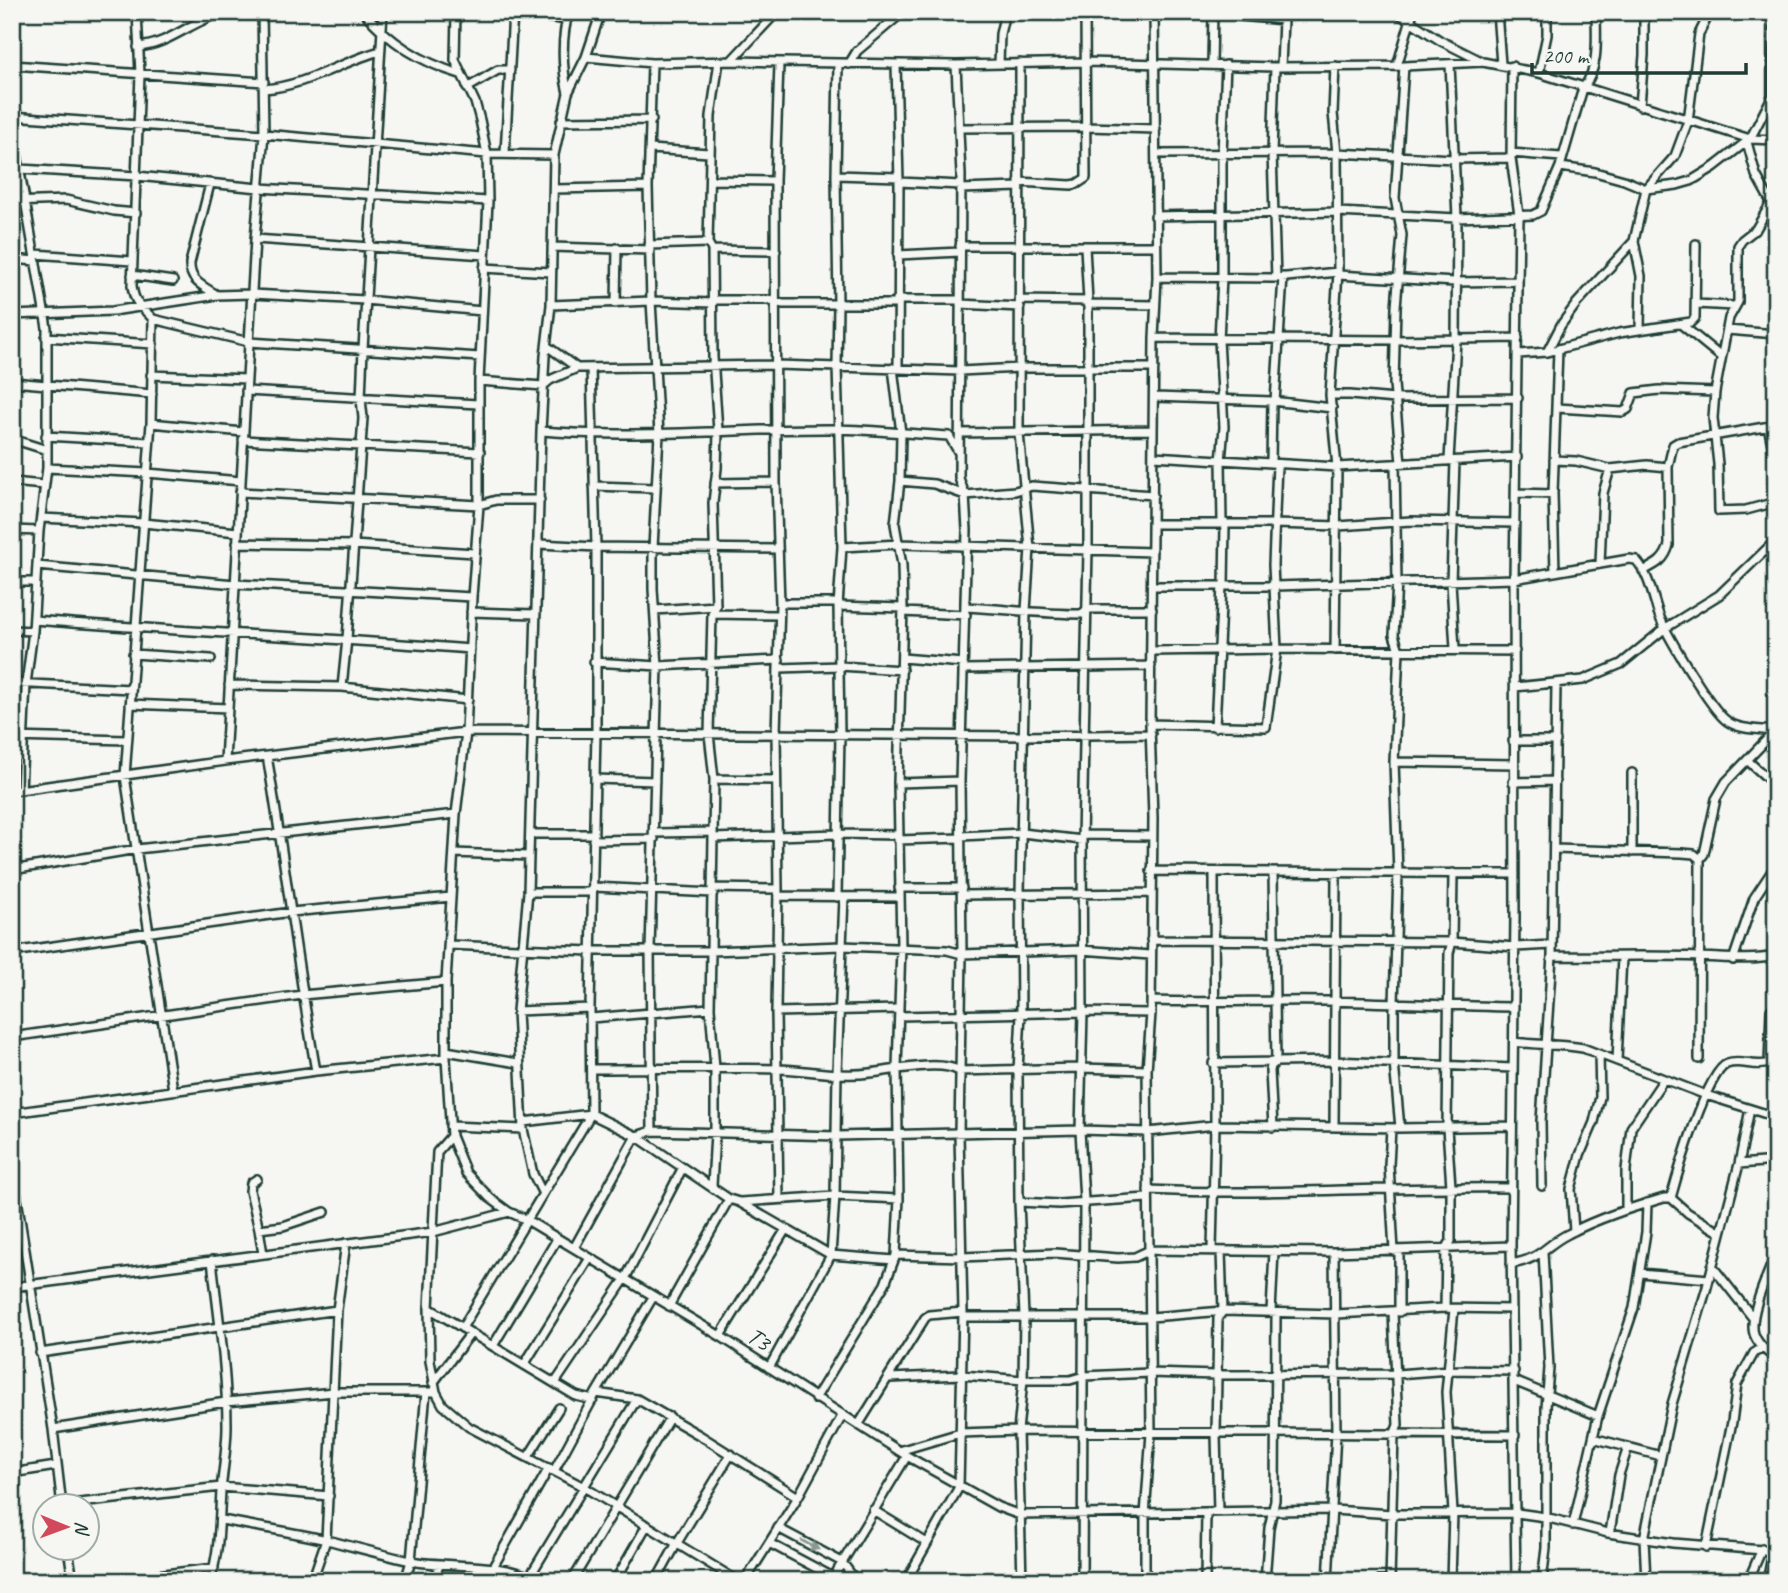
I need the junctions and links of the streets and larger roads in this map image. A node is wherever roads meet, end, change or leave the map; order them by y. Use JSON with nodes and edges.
{"nodes":[{"id":1,"x":137,"y":12,"type":"edge"},
{"id":2,"x":225,"y":12,"type":"edge"},
{"id":3,"x":262,"y":12,"type":"edge"},
{"id":4,"x":364,"y":12,"type":"edge"},
{"id":5,"x":383,"y":12,"type":"edge"},
{"id":6,"x":456,"y":12,"type":"edge"},
{"id":7,"x":513,"y":12,"type":"edge"},
{"id":8,"x":601,"y":12,"type":"edge"},
{"id":9,"x":777,"y":12,"type":"edge"},
{"id":10,"x":903,"y":12,"type":"edge"},
{"id":11,"x":1005,"y":12,"type":"edge"},
{"id":12,"x":1085,"y":12,"type":"edge"},
{"id":13,"x":1154,"y":12,"type":"edge"},
{"id":14,"x":1213,"y":12,"type":"edge"},
{"id":15,"x":1396,"y":12,"type":"edge"},
{"id":16,"x":1413,"y":12,"type":"edge"},
{"id":17,"x":1497,"y":12,"type":"edge"},
{"id":18,"x":1547,"y":12,"type":"edge"},
{"id":19,"x":1596,"y":12,"type":"edge"},
{"id":20,"x":1644,"y":12,"type":"edge"},
{"id":21,"x":1710,"y":12,"type":"edge"},
{"id":22,"x":568,"y":16,"type":"edge"},
{"id":23,"x":1240,"y":16,"type":"dead end"},
{"id":24,"x":1282,"y":16,"type":"edge"},
{"id":25,"x":1776,"y":18,"type":"edge"},
{"id":26,"x":1409,"y":22,"type":"junction"},
{"id":27,"x":381,"y":32,"type":"junction"},
{"id":28,"x":138,"y":47,"type":"junction"},
{"id":29,"x":380,"y":51,"type":"junction"},
{"id":30,"x":586,"y":57,"type":"junction"},
{"id":31,"x":719,"y":61,"type":"junction"},
{"id":32,"x":731,"y":61,"type":"junction"},
{"id":33,"x":1086,"y":62,"type":"junction"},
{"id":34,"x":1483,"y":62,"type":"junction"},
{"id":35,"x":652,"y":63,"type":"junction"},
{"id":36,"x":1020,"y":63,"type":"junction"},
{"id":37,"x":779,"y":64,"type":"junction"},
{"id":38,"x":838,"y":64,"type":"junction"},
{"id":39,"x":849,"y":64,"type":"junction"},
{"id":40,"x":896,"y":64,"type":"junction"},
{"id":41,"x":999,"y":64,"type":"junction"},
{"id":42,"x":1156,"y":64,"type":"junction"},
{"id":43,"x":1450,"y":64,"type":"junction"},
{"id":44,"x":1501,"y":64,"type":"junction"},
{"id":45,"x":12,"y":65,"type":"edge"},
{"id":46,"x":956,"y":65,"type":"junction"},
{"id":47,"x":1212,"y":65,"type":"junction"},
{"id":48,"x":1226,"y":65,"type":"junction"},
{"id":49,"x":1335,"y":66,"type":"junction"},
{"id":50,"x":1401,"y":66,"type":"junction"},
{"id":51,"x":1512,"y":66,"type":"junction"},
{"id":52,"x":1278,"y":67,"type":"junction"},
{"id":53,"x":510,"y":70,"type":"junction"},
{"id":54,"x":1539,"y":73,"type":"junction"},
{"id":55,"x":140,"y":74,"type":"junction"},
{"id":56,"x":460,"y":74,"type":"junction"},
{"id":57,"x":264,"y":85,"type":"junction"},
{"id":58,"x":467,"y":88,"type":"junction"},
{"id":59,"x":1583,"y":88,"type":"junction"},
{"id":60,"x":568,"y":93,"type":"junction"},
{"id":61,"x":1774,"y":94,"type":"edge"},
{"id":62,"x":1640,"y":106,"type":"junction"},
{"id":63,"x":12,"y":116,"type":"edge"},
{"id":64,"x":652,"y":120,"type":"junction"},
{"id":65,"x":561,"y":121,"type":"junction"},
{"id":66,"x":1688,"y":121,"type":"junction"},
{"id":67,"x":12,"y":124,"type":"edge"},
{"id":68,"x":137,"y":125,"type":"junction"},
{"id":69,"x":1021,"y":127,"type":"junction"},
{"id":70,"x":1087,"y":127,"type":"junction"},
{"id":71,"x":959,"y":128,"type":"junction"},
{"id":72,"x":1156,"y":129,"type":"junction"},
{"id":73,"x":264,"y":134,"type":"junction"},
{"id":74,"x":1776,"y":140,"type":"edge"},
{"id":75,"x":1749,"y":141,"type":"junction"},
{"id":76,"x":13,"y":144,"type":"edge"},
{"id":77,"x":375,"y":145,"type":"junction"},
{"id":78,"x":650,"y":149,"type":"junction"},
{"id":79,"x":505,"y":153,"type":"junction"},
{"id":80,"x":709,"y":153,"type":"junction"},
{"id":81,"x":1156,"y":153,"type":"junction"},
{"id":82,"x":1222,"y":153,"type":"junction"},
{"id":83,"x":1272,"y":153,"type":"junction"},
{"id":84,"x":1337,"y":153,"type":"junction"},
{"id":85,"x":487,"y":154,"type":"junction"},
{"id":86,"x":554,"y":155,"type":"junction"},
{"id":87,"x":1511,"y":155,"type":"junction"},
{"id":88,"x":1399,"y":156,"type":"junction"},
{"id":89,"x":1561,"y":157,"type":"junction"},
{"id":90,"x":1454,"y":159,"type":"junction"},
{"id":91,"x":1560,"y":167,"type":"junction"},
{"id":92,"x":20,"y":169,"type":"junction"},
{"id":93,"x":836,"y":175,"type":"junction"},
{"id":94,"x":137,"y":176,"type":"junction"},
{"id":95,"x":899,"y":179,"type":"junction"},
{"id":96,"x":710,"y":180,"type":"junction"},
{"id":97,"x":775,"y":181,"type":"junction"},
{"id":98,"x":210,"y":184,"type":"junction"},
{"id":99,"x":1019,"y":185,"type":"junction"},
{"id":100,"x":648,"y":187,"type":"junction"},
{"id":101,"x":961,"y":187,"type":"junction"},
{"id":102,"x":259,"y":188,"type":"junction"},
{"id":103,"x":554,"y":189,"type":"junction"},
{"id":104,"x":1646,"y":189,"type":"junction"},
{"id":105,"x":371,"y":195,"type":"junction"},
{"id":106,"x":488,"y":201,"type":"junction"},
{"id":107,"x":12,"y":202,"type":"edge"},
{"id":108,"x":26,"y":202,"type":"junction"},
{"id":109,"x":1771,"y":203,"type":"junction"},
{"id":110,"x":1338,"y":212,"type":"junction"},
{"id":111,"x":1776,"y":212,"type":"edge"},
{"id":112,"x":136,"y":213,"type":"junction"},
{"id":113,"x":1275,"y":214,"type":"junction"},
{"id":114,"x":1398,"y":215,"type":"junction"},
{"id":115,"x":1519,"y":215,"type":"junction"},
{"id":116,"x":1155,"y":216,"type":"junction"},
{"id":117,"x":1221,"y":216,"type":"junction"},
{"id":118,"x":1457,"y":218,"type":"junction"},
{"id":119,"x":255,"y":239,"type":"junction"},
{"id":120,"x":1634,"y":241,"type":"junction"},
{"id":121,"x":1696,"y":244,"type":"dead end"},
{"id":122,"x":369,"y":246,"type":"junction"},
{"id":123,"x":1156,"y":246,"type":"junction"},
{"id":124,"x":552,"y":247,"type":"junction"},
{"id":125,"x":710,"y":247,"type":"junction"},
{"id":126,"x":1020,"y":247,"type":"junction"},
{"id":127,"x":1085,"y":247,"type":"junction"},
{"id":128,"x":617,"y":248,"type":"junction"},
{"id":129,"x":650,"y":248,"type":"junction"},
{"id":130,"x":960,"y":249,"type":"junction"},
{"id":131,"x":776,"y":251,"type":"junction"},
{"id":132,"x":485,"y":255,"type":"junction"},
{"id":133,"x":898,"y":255,"type":"junction"},
{"id":134,"x":35,"y":257,"type":"junction"},
{"id":135,"x":12,"y":259,"type":"edge"},
{"id":136,"x":132,"y":261,"type":"junction"},
{"id":137,"x":484,"y":268,"type":"junction"},
{"id":138,"x":551,"y":271,"type":"junction"},
{"id":139,"x":1338,"y":274,"type":"junction"},
{"id":140,"x":132,"y":275,"type":"junction"},
{"id":141,"x":1157,"y":277,"type":"junction"},
{"id":142,"x":1222,"y":277,"type":"junction"},
{"id":143,"x":1398,"y":277,"type":"junction"},
{"id":144,"x":1280,"y":278,"type":"junction"},
{"id":145,"x":173,"y":281,"type":"dead end"},
{"id":146,"x":1518,"y":281,"type":"junction"},
{"id":147,"x":1455,"y":282,"type":"junction"},
{"id":148,"x":252,"y":294,"type":"junction"},
{"id":149,"x":217,"y":295,"type":"junction"},
{"id":150,"x":366,"y":300,"type":"junction"},
{"id":151,"x":651,"y":301,"type":"junction"},
{"id":152,"x":713,"y":302,"type":"junction"},
{"id":153,"x":897,"y":302,"type":"junction"},
{"id":154,"x":960,"y":302,"type":"junction"},
{"id":155,"x":616,"y":303,"type":"junction"},
{"id":156,"x":775,"y":303,"type":"junction"},
{"id":157,"x":1020,"y":303,"type":"junction"},
{"id":158,"x":1088,"y":303,"type":"junction"},
{"id":159,"x":838,"y":304,"type":"junction"},
{"id":160,"x":1696,"y":304,"type":"junction"},
{"id":161,"x":551,"y":305,"type":"junction"},
{"id":162,"x":1155,"y":305,"type":"junction"},
{"id":163,"x":1734,"y":306,"type":"junction"},
{"id":164,"x":139,"y":307,"type":"junction"},
{"id":165,"x":482,"y":311,"type":"junction"},
{"id":166,"x":12,"y":315,"type":"edge"},
{"id":167,"x":44,"y":315,"type":"junction"},
{"id":168,"x":153,"y":319,"type":"junction"},
{"id":169,"x":1682,"y":324,"type":"junction"},
{"id":170,"x":1640,"y":329,"type":"junction"},
{"id":171,"x":1727,"y":330,"type":"junction"},
{"id":172,"x":1776,"y":334,"type":"edge"},
{"id":173,"x":46,"y":337,"type":"junction"},
{"id":174,"x":1154,"y":338,"type":"junction"},
{"id":175,"x":1332,"y":338,"type":"junction"},
{"id":176,"x":1518,"y":338,"type":"junction"},
{"id":177,"x":1219,"y":340,"type":"junction"},
{"id":178,"x":1279,"y":340,"type":"junction"},
{"id":179,"x":1395,"y":340,"type":"junction"},
{"id":180,"x":1456,"y":340,"type":"junction"},
{"id":181,"x":250,"y":342,"type":"junction"},
{"id":182,"x":153,"y":344,"type":"junction"},
{"id":183,"x":547,"y":346,"type":"junction"},
{"id":184,"x":363,"y":349,"type":"junction"},
{"id":185,"x":1558,"y":349,"type":"junction"},
{"id":186,"x":1547,"y":352,"type":"junction"},
{"id":187,"x":1518,"y":354,"type":"junction"},
{"id":188,"x":480,"y":356,"type":"junction"},
{"id":189,"x":1721,"y":357,"type":"junction"},
{"id":190,"x":777,"y":365,"type":"junction"},
{"id":191,"x":715,"y":366,"type":"junction"},
{"id":192,"x":837,"y":366,"type":"junction"},
{"id":193,"x":656,"y":367,"type":"junction"},
{"id":194,"x":1088,"y":367,"type":"junction"},
{"id":195,"x":577,"y":368,"type":"junction"},
{"id":196,"x":592,"y":368,"type":"junction"},
{"id":197,"x":895,"y":368,"type":"junction"},
{"id":198,"x":1020,"y":368,"type":"junction"},
{"id":199,"x":1154,"y":368,"type":"junction"},
{"id":200,"x":960,"y":371,"type":"junction"},
{"id":201,"x":151,"y":375,"type":"junction"},
{"id":202,"x":246,"y":379,"type":"junction"},
{"id":203,"x":478,"y":381,"type":"junction"},
{"id":204,"x":12,"y":382,"type":"edge"},
{"id":205,"x":45,"y":383,"type":"junction"},
{"id":206,"x":543,"y":386,"type":"junction"},
{"id":207,"x":246,"y":391,"type":"junction"},
{"id":208,"x":1715,"y":393,"type":"junction"},
{"id":209,"x":152,"y":394,"type":"junction"},
{"id":210,"x":1330,"y":395,"type":"junction"},
{"id":211,"x":1155,"y":397,"type":"junction"},
{"id":212,"x":1518,"y":398,"type":"junction"},
{"id":213,"x":361,"y":399,"type":"junction"},
{"id":214,"x":1395,"y":399,"type":"junction"},
{"id":215,"x":1452,"y":399,"type":"junction"},
{"id":216,"x":1222,"y":400,"type":"junction"},
{"id":217,"x":1273,"y":401,"type":"junction"},
{"id":218,"x":478,"y":404,"type":"junction"},
{"id":219,"x":1332,"y":408,"type":"junction"},
{"id":220,"x":1557,"y":408,"type":"junction"},
{"id":221,"x":151,"y":423,"type":"junction"},
{"id":222,"x":1772,"y":425,"type":"edge"},
{"id":223,"x":838,"y":429,"type":"junction"},
{"id":224,"x":541,"y":430,"type":"junction"},
{"id":225,"x":777,"y":430,"type":"junction"},
{"id":226,"x":1088,"y":430,"type":"junction"},
{"id":227,"x":1153,"y":430,"type":"junction"},
{"id":228,"x":718,"y":431,"type":"junction"},
{"id":229,"x":901,"y":433,"type":"junction"},
{"id":230,"x":959,"y":433,"type":"junction"},
{"id":231,"x":1019,"y":433,"type":"junction"},
{"id":232,"x":659,"y":434,"type":"junction"},
{"id":233,"x":594,"y":435,"type":"junction"},
{"id":234,"x":46,"y":436,"type":"junction"},
{"id":235,"x":243,"y":436,"type":"junction"},
{"id":236,"x":1714,"y":436,"type":"junction"},
{"id":237,"x":12,"y":439,"type":"edge"},
{"id":238,"x":149,"y":442,"type":"junction"},
{"id":239,"x":361,"y":447,"type":"junction"},
{"id":240,"x":47,"y":450,"type":"junction"},
{"id":241,"x":480,"y":452,"type":"junction"},
{"id":242,"x":959,"y":453,"type":"junction"},
{"id":243,"x":1153,"y":456,"type":"junction"},
{"id":244,"x":1517,"y":457,"type":"junction"},
{"id":245,"x":1554,"y":460,"type":"junction"},
{"id":246,"x":1221,"y":461,"type":"junction"},
{"id":247,"x":1452,"y":461,"type":"junction"},
{"id":248,"x":1274,"y":463,"type":"junction"},
{"id":249,"x":1398,"y":463,"type":"junction"},
{"id":250,"x":1776,"y":464,"type":"edge"},
{"id":251,"x":1337,"y":467,"type":"junction"},
{"id":252,"x":1668,"y":467,"type":"junction"},
{"id":253,"x":47,"y":468,"type":"junction"},
{"id":254,"x":1609,"y":469,"type":"junction"},
{"id":255,"x":147,"y":473,"type":"junction"},
{"id":256,"x":241,"y":481,"type":"junction"},
{"id":257,"x":900,"y":481,"type":"junction"},
{"id":258,"x":12,"y":482,"type":"edge"},
{"id":259,"x":776,"y":482,"type":"junction"},
{"id":260,"x":715,"y":483,"type":"junction"},
{"id":261,"x":44,"y":485,"type":"junction"},
{"id":262,"x":594,"y":486,"type":"junction"},
{"id":263,"x":1025,"y":487,"type":"junction"},
{"id":264,"x":655,"y":488,"type":"junction"},
{"id":265,"x":1088,"y":491,"type":"junction"},
{"id":266,"x":240,"y":492,"type":"junction"},
{"id":267,"x":1516,"y":493,"type":"junction"},
{"id":268,"x":1553,"y":494,"type":"junction"},
{"id":269,"x":965,"y":495,"type":"junction"},
{"id":270,"x":1153,"y":495,"type":"junction"},
{"id":271,"x":356,"y":497,"type":"junction"},
{"id":272,"x":540,"y":499,"type":"junction"},
{"id":273,"x":1776,"y":502,"type":"edge"},
{"id":274,"x":479,"y":505,"type":"junction"},
{"id":275,"x":41,"y":518,"type":"junction"},
{"id":276,"x":1452,"y":522,"type":"junction"},
{"id":277,"x":143,"y":523,"type":"junction"},
{"id":278,"x":1224,"y":523,"type":"junction"},
{"id":279,"x":1515,"y":523,"type":"junction"},
{"id":280,"x":1154,"y":524,"type":"junction"},
{"id":281,"x":1275,"y":524,"type":"junction"},
{"id":282,"x":1397,"y":524,"type":"junction"},
{"id":283,"x":1338,"y":526,"type":"junction"},
{"id":284,"x":12,"y":530,"type":"edge"},
{"id":285,"x":39,"y":531,"type":"junction"},
{"id":286,"x":238,"y":532,"type":"junction"},
{"id":287,"x":1776,"y":540,"type":"edge"},
{"id":288,"x":237,"y":543,"type":"junction"},
{"id":289,"x":539,"y":544,"type":"junction"},
{"id":290,"x":900,"y":544,"type":"junction"},
{"id":291,"x":353,"y":545,"type":"junction"},
{"id":292,"x":596,"y":547,"type":"junction"},
{"id":293,"x":842,"y":547,"type":"junction"},
{"id":294,"x":653,"y":548,"type":"junction"},
{"id":295,"x":714,"y":548,"type":"junction"},
{"id":296,"x":966,"y":548,"type":"junction"},
{"id":297,"x":1030,"y":548,"type":"junction"},
{"id":298,"x":778,"y":549,"type":"junction"},
{"id":299,"x":1088,"y":549,"type":"junction"},
{"id":300,"x":1153,"y":552,"type":"junction"},
{"id":301,"x":474,"y":553,"type":"junction"},
{"id":302,"x":1600,"y":564,"type":"junction"},
{"id":303,"x":37,"y":566,"type":"junction"},
{"id":304,"x":1643,"y":571,"type":"junction"},
{"id":305,"x":1555,"y":572,"type":"junction"},
{"id":306,"x":139,"y":576,"type":"junction"},
{"id":307,"x":1514,"y":579,"type":"junction"},
{"id":308,"x":12,"y":582,"type":"edge"},
{"id":309,"x":37,"y":582,"type":"junction"},
{"id":310,"x":1397,"y":582,"type":"junction"},
{"id":311,"x":1451,"y":582,"type":"junction"},
{"id":312,"x":1337,"y":583,"type":"junction"},
{"id":313,"x":235,"y":584,"type":"junction"},
{"id":314,"x":1153,"y":586,"type":"junction"},
{"id":315,"x":1223,"y":586,"type":"junction"},
{"id":316,"x":1275,"y":586,"type":"junction"},
{"id":317,"x":350,"y":589,"type":"junction"},
{"id":318,"x":472,"y":597,"type":"junction"},
{"id":319,"x":780,"y":603,"type":"junction"},
{"id":320,"x":838,"y":604,"type":"junction"},
{"id":321,"x":1087,"y":609,"type":"junction"},
{"id":322,"x":1152,"y":609,"type":"junction"},
{"id":323,"x":655,"y":610,"type":"junction"},
{"id":324,"x":714,"y":610,"type":"junction"},
{"id":325,"x":903,"y":610,"type":"junction"},
{"id":326,"x":471,"y":611,"type":"junction"},
{"id":327,"x":966,"y":611,"type":"junction"},
{"id":328,"x":1026,"y":611,"type":"junction"},
{"id":329,"x":536,"y":614,"type":"junction"},
{"id":330,"x":779,"y":615,"type":"junction"},
{"id":331,"x":34,"y":620,"type":"junction"},
{"id":332,"x":135,"y":629,"type":"junction"},
{"id":333,"x":1664,"y":629,"type":"junction"},
{"id":334,"x":12,"y":630,"type":"edge"},
{"id":335,"x":33,"y":631,"type":"junction"},
{"id":336,"x":232,"y":634,"type":"junction"},
{"id":337,"x":348,"y":639,"type":"junction"},
{"id":338,"x":470,"y":649,"type":"junction"},
{"id":339,"x":1219,"y":649,"type":"junction"},
{"id":340,"x":1277,"y":649,"type":"junction"},
{"id":341,"x":1455,"y":649,"type":"junction"},
{"id":342,"x":1335,"y":650,"type":"junction"},
{"id":343,"x":1399,"y":650,"type":"junction"},
{"id":344,"x":1152,"y":651,"type":"junction"},
{"id":345,"x":1515,"y":651,"type":"junction"},
{"id":346,"x":133,"y":654,"type":"junction"},
{"id":347,"x":902,"y":657,"type":"junction"},
{"id":348,"x":211,"y":659,"type":"dead end"},
{"id":349,"x":594,"y":662,"type":"junction"},
{"id":350,"x":712,"y":664,"type":"junction"},
{"id":351,"x":780,"y":664,"type":"junction"},
{"id":352,"x":658,"y":666,"type":"junction"},
{"id":353,"x":840,"y":666,"type":"junction"},
{"id":354,"x":963,"y":666,"type":"junction"},
{"id":355,"x":1086,"y":666,"type":"junction"},
{"id":356,"x":1151,"y":666,"type":"junction"},
{"id":357,"x":1026,"y":669,"type":"junction"},
{"id":358,"x":902,"y":670,"type":"junction"},
{"id":359,"x":12,"y":683,"type":"edge"},
{"id":360,"x":26,"y":684,"type":"junction"},
{"id":361,"x":1556,"y":684,"type":"junction"},
{"id":362,"x":229,"y":685,"type":"junction"},
{"id":363,"x":342,"y":687,"type":"junction"},
{"id":364,"x":1515,"y":687,"type":"junction"},
{"id":365,"x":131,"y":689,"type":"junction"},
{"id":366,"x":468,"y":700,"type":"junction"},
{"id":367,"x":130,"y":704,"type":"junction"},
{"id":368,"x":228,"y":708,"type":"junction"},
{"id":369,"x":1150,"y":724,"type":"junction"},
{"id":370,"x":1215,"y":727,"type":"junction"},
{"id":371,"x":1775,"y":731,"type":"edge"},
{"id":372,"x":466,"y":732,"type":"junction"},
{"id":373,"x":533,"y":732,"type":"junction"},
{"id":374,"x":596,"y":732,"type":"junction"},
{"id":375,"x":656,"y":733,"type":"junction"},
{"id":376,"x":776,"y":733,"type":"junction"},
{"id":377,"x":709,"y":734,"type":"junction"},
{"id":378,"x":840,"y":734,"type":"junction"},
{"id":379,"x":900,"y":734,"type":"junction"},
{"id":380,"x":963,"y":734,"type":"junction"},
{"id":381,"x":1151,"y":734,"type":"junction"},
{"id":382,"x":1085,"y":735,"type":"junction"},
{"id":383,"x":1024,"y":736,"type":"junction"},
{"id":384,"x":12,"y":737,"type":"edge"},
{"id":385,"x":22,"y":738,"type":"junction"},
{"id":386,"x":127,"y":740,"type":"junction"},
{"id":387,"x":1513,"y":741,"type":"junction"},
{"id":388,"x":1556,"y":741,"type":"junction"},
{"id":389,"x":267,"y":756,"type":"junction"},
{"id":390,"x":1747,"y":760,"type":"junction"},
{"id":391,"x":225,"y":761,"type":"junction"},
{"id":392,"x":1394,"y":762,"type":"junction"},
{"id":393,"x":1514,"y":764,"type":"junction"},
{"id":394,"x":1632,"y":773,"type":"dead end"},
{"id":395,"x":125,"y":776,"type":"junction"},
{"id":396,"x":595,"y":779,"type":"junction"},
{"id":397,"x":714,"y":779,"type":"junction"},
{"id":398,"x":776,"y":780,"type":"junction"},
{"id":399,"x":655,"y":781,"type":"junction"},
{"id":400,"x":960,"y":781,"type":"junction"},
{"id":401,"x":1555,"y":781,"type":"junction"},
{"id":402,"x":1513,"y":782,"type":"junction"},
{"id":403,"x":898,"y":783,"type":"junction"},
{"id":404,"x":1776,"y":786,"type":"edge"},
{"id":405,"x":17,"y":791,"type":"edge"},
{"id":406,"x":456,"y":814,"type":"junction"},
{"id":407,"x":280,"y":832,"type":"junction"},
{"id":408,"x":530,"y":834,"type":"junction"},
{"id":409,"x":837,"y":834,"type":"junction"},
{"id":410,"x":1022,"y":834,"type":"junction"},
{"id":411,"x":713,"y":835,"type":"junction"},
{"id":412,"x":654,"y":836,"type":"junction"},
{"id":413,"x":776,"y":836,"type":"junction"},
{"id":414,"x":1152,"y":836,"type":"junction"},
{"id":415,"x":594,"y":837,"type":"junction"},
{"id":416,"x":961,"y":837,"type":"junction"},
{"id":417,"x":1082,"y":837,"type":"junction"},
{"id":418,"x":898,"y":838,"type":"junction"},
{"id":419,"x":137,"y":849,"type":"junction"},
{"id":420,"x":1554,"y":849,"type":"junction"},
{"id":421,"x":1633,"y":852,"type":"junction"},
{"id":422,"x":454,"y":853,"type":"junction"},
{"id":423,"x":528,"y":856,"type":"junction"},
{"id":424,"x":1700,"y":859,"type":"junction"},
{"id":425,"x":1776,"y":865,"type":"edge"},
{"id":426,"x":12,"y":870,"type":"edge"},
{"id":427,"x":1152,"y":871,"type":"junction"},
{"id":428,"x":1214,"y":872,"type":"junction"},
{"id":429,"x":1398,"y":873,"type":"junction"},
{"id":430,"x":1453,"y":873,"type":"junction"},
{"id":431,"x":1273,"y":874,"type":"junction"},
{"id":432,"x":1336,"y":874,"type":"junction"},
{"id":433,"x":1515,"y":874,"type":"junction"},
{"id":434,"x":594,"y":887,"type":"junction"},
{"id":435,"x":899,"y":888,"type":"junction"},
{"id":436,"x":653,"y":890,"type":"junction"},
{"id":437,"x":713,"y":890,"type":"junction"},
{"id":438,"x":962,"y":891,"type":"junction"},
{"id":439,"x":527,"y":892,"type":"junction"},
{"id":440,"x":1082,"y":892,"type":"junction"},
{"id":441,"x":778,"y":893,"type":"junction"},
{"id":442,"x":1020,"y":893,"type":"junction"},
{"id":443,"x":1151,"y":893,"type":"junction"},
{"id":444,"x":451,"y":897,"type":"junction"},
{"id":445,"x":841,"y":897,"type":"junction"},
{"id":446,"x":899,"y":897,"type":"junction"},
{"id":447,"x":291,"y":912,"type":"junction"},
{"id":448,"x":150,"y":934,"type":"junction"},
{"id":449,"x":1151,"y":940,"type":"junction"},
{"id":450,"x":1215,"y":941,"type":"junction"},
{"id":451,"x":1272,"y":941,"type":"junction"},
{"id":452,"x":1395,"y":942,"type":"junction"},
{"id":453,"x":1452,"y":942,"type":"junction"},
{"id":454,"x":1335,"y":943,"type":"junction"},
{"id":455,"x":449,"y":945,"type":"junction"},
{"id":456,"x":1551,"y":945,"type":"junction"},
{"id":457,"x":523,"y":946,"type":"junction"},
{"id":458,"x":842,"y":946,"type":"junction"},
{"id":459,"x":778,"y":947,"type":"junction"},
{"id":460,"x":901,"y":947,"type":"junction"},
{"id":461,"x":1515,"y":947,"type":"junction"},
{"id":462,"x":650,"y":950,"type":"junction"},
{"id":463,"x":1081,"y":950,"type":"junction"},
{"id":464,"x":591,"y":951,"type":"junction"},
{"id":465,"x":711,"y":951,"type":"junction"},
{"id":466,"x":1020,"y":951,"type":"junction"},
{"id":467,"x":12,"y":952,"type":"edge"},
{"id":468,"x":962,"y":954,"type":"junction"},
{"id":469,"x":1150,"y":955,"type":"junction"},
{"id":470,"x":1552,"y":956,"type":"junction"},
{"id":471,"x":1776,"y":956,"type":"edge"},
{"id":472,"x":1622,"y":957,"type":"junction"},
{"id":473,"x":1701,"y":957,"type":"junction"},
{"id":474,"x":1733,"y":960,"type":"junction"},
{"id":475,"x":446,"y":982,"type":"junction"},
{"id":476,"x":302,"y":995,"type":"junction"},
{"id":477,"x":1276,"y":1000,"type":"junction"},
{"id":478,"x":1151,"y":1001,"type":"junction"},
{"id":479,"x":1334,"y":1001,"type":"junction"},
{"id":480,"x":1214,"y":1004,"type":"junction"},
{"id":481,"x":1394,"y":1004,"type":"junction"},
{"id":482,"x":1449,"y":1006,"type":"junction"},
{"id":483,"x":1776,"y":1006,"type":"edge"},
{"id":484,"x":1514,"y":1007,"type":"junction"},
{"id":485,"x":590,"y":1008,"type":"junction"},
{"id":486,"x":710,"y":1008,"type":"junction"},
{"id":487,"x":840,"y":1010,"type":"junction"},
{"id":488,"x":517,"y":1011,"type":"junction"},
{"id":489,"x":776,"y":1012,"type":"junction"},
{"id":490,"x":899,"y":1012,"type":"junction"},
{"id":491,"x":1083,"y":1012,"type":"junction"},
{"id":492,"x":651,"y":1013,"type":"junction"},
{"id":493,"x":1151,"y":1013,"type":"junction"},
{"id":494,"x":962,"y":1014,"type":"junction"},
{"id":495,"x":1021,"y":1014,"type":"junction"},
{"id":496,"x":162,"y":1016,"type":"junction"},
{"id":497,"x":591,"y":1018,"type":"junction"},
{"id":498,"x":12,"y":1037,"type":"edge"},
{"id":499,"x":1514,"y":1042,"type":"junction"},
{"id":500,"x":1547,"y":1046,"type":"junction"},
{"id":501,"x":446,"y":1054,"type":"junction"},
{"id":502,"x":1599,"y":1054,"type":"junction"},
{"id":503,"x":1699,"y":1059,"type":"dead end"},
{"id":504,"x":1618,"y":1060,"type":"junction"},
{"id":505,"x":1333,"y":1061,"type":"junction"},
{"id":506,"x":1276,"y":1062,"type":"junction"},
{"id":507,"x":518,"y":1063,"type":"junction"},
{"id":508,"x":1213,"y":1063,"type":"junction"},
{"id":509,"x":1394,"y":1063,"type":"junction"},
{"id":510,"x":1449,"y":1066,"type":"junction"},
{"id":511,"x":715,"y":1068,"type":"junction"},
{"id":512,"x":897,"y":1068,"type":"junction"},
{"id":513,"x":1080,"y":1068,"type":"junction"},
{"id":514,"x":1513,"y":1068,"type":"junction"},
{"id":515,"x":592,"y":1069,"type":"junction"},
{"id":516,"x":652,"y":1069,"type":"junction"},
{"id":517,"x":779,"y":1069,"type":"junction"},
{"id":518,"x":1147,"y":1070,"type":"junction"},
{"id":519,"x":316,"y":1071,"type":"junction"},
{"id":520,"x":959,"y":1071,"type":"junction"},
{"id":521,"x":1018,"y":1071,"type":"junction"},
{"id":522,"x":837,"y":1072,"type":"junction"},
{"id":523,"x":1664,"y":1079,"type":"junction"},
{"id":524,"x":173,"y":1090,"type":"junction"},
{"id":525,"x":1706,"y":1095,"type":"junction"},
{"id":526,"x":1750,"y":1109,"type":"junction"},
{"id":527,"x":12,"y":1113,"type":"edge"},
{"id":528,"x":591,"y":1114,"type":"junction"},
{"id":529,"x":1776,"y":1117,"type":"edge"},
{"id":530,"x":1215,"y":1125,"type":"junction"},
{"id":531,"x":450,"y":1126,"type":"junction"},
{"id":532,"x":523,"y":1126,"type":"junction"},
{"id":533,"x":1512,"y":1126,"type":"junction"},
{"id":534,"x":1273,"y":1127,"type":"junction"},
{"id":535,"x":1334,"y":1127,"type":"junction"},
{"id":536,"x":1391,"y":1128,"type":"junction"},
{"id":537,"x":1400,"y":1128,"type":"junction"},
{"id":538,"x":1447,"y":1128,"type":"junction"},
{"id":539,"x":1080,"y":1130,"type":"junction"},
{"id":540,"x":653,"y":1131,"type":"junction"},
{"id":541,"x":1019,"y":1131,"type":"junction"},
{"id":542,"x":1148,"y":1132,"type":"junction"},
{"id":543,"x":715,"y":1133,"type":"junction"},
{"id":544,"x":779,"y":1134,"type":"junction"},
{"id":545,"x":959,"y":1134,"type":"junction"},
{"id":546,"x":898,"y":1135,"type":"junction"},
{"id":547,"x":451,"y":1136,"type":"junction"},
{"id":548,"x":636,"y":1136,"type":"junction"},
{"id":549,"x":837,"y":1136,"type":"junction"},
{"id":550,"x":1776,"y":1161,"type":"edge"},
{"id":551,"x":1739,"y":1164,"type":"junction"},
{"id":552,"x":12,"y":1167,"type":"edge"},
{"id":553,"x":682,"y":1169,"type":"junction"},
{"id":554,"x":257,"y":1180,"type":"dead end"},
{"id":555,"x":712,"y":1186,"type":"junction"},
{"id":556,"x":1542,"y":1186,"type":"dead end"},
{"id":557,"x":1451,"y":1187,"type":"junction"},
{"id":558,"x":1511,"y":1188,"type":"junction"},
{"id":559,"x":1390,"y":1189,"type":"junction"},
{"id":560,"x":542,"y":1192,"type":"junction"},
{"id":561,"x":1212,"y":1193,"type":"junction"},
{"id":562,"x":1147,"y":1194,"type":"junction"},
{"id":563,"x":835,"y":1196,"type":"junction"},
{"id":564,"x":1671,"y":1198,"type":"junction"},
{"id":565,"x":729,"y":1199,"type":"junction"},
{"id":566,"x":779,"y":1199,"type":"junction"},
{"id":567,"x":899,"y":1199,"type":"junction"},
{"id":568,"x":1083,"y":1201,"type":"junction"},
{"id":569,"x":739,"y":1202,"type":"junction"},
{"id":570,"x":1019,"y":1202,"type":"junction"},
{"id":571,"x":1647,"y":1203,"type":"junction"},
{"id":572,"x":1626,"y":1209,"type":"junction"},
{"id":573,"x":325,"y":1212,"type":"dead end"},
{"id":574,"x":509,"y":1212,"type":"junction"},
{"id":575,"x":527,"y":1220,"type":"junction"},
{"id":576,"x":259,"y":1229,"type":"junction"},
{"id":577,"x":786,"y":1229,"type":"junction"},
{"id":578,"x":1574,"y":1231,"type":"junction"},
{"id":579,"x":433,"y":1232,"type":"junction"},
{"id":580,"x":1721,"y":1234,"type":"junction"},
{"id":581,"x":556,"y":1239,"type":"junction"},
{"id":582,"x":346,"y":1243,"type":"junction"},
{"id":583,"x":1511,"y":1246,"type":"junction"},
{"id":584,"x":574,"y":1248,"type":"junction"},
{"id":585,"x":1446,"y":1249,"type":"junction"},
{"id":586,"x":1150,"y":1251,"type":"junction"},
{"id":587,"x":1216,"y":1251,"type":"junction"},
{"id":588,"x":1274,"y":1251,"type":"junction"},
{"id":589,"x":1397,"y":1251,"type":"junction"},
{"id":590,"x":1334,"y":1252,"type":"junction"},
{"id":591,"x":1543,"y":1252,"type":"junction"},
{"id":592,"x":1776,"y":1253,"type":"edge"},
{"id":593,"x":263,"y":1254,"type":"junction"},
{"id":594,"x":831,"y":1255,"type":"junction"},
{"id":595,"x":1082,"y":1255,"type":"junction"},
{"id":596,"x":1022,"y":1256,"type":"junction"},
{"id":597,"x":895,"y":1257,"type":"junction"},
{"id":598,"x":590,"y":1258,"type":"junction"},
{"id":599,"x":961,"y":1258,"type":"junction"},
{"id":600,"x":212,"y":1260,"type":"junction"},
{"id":601,"x":1511,"y":1264,"type":"junction"},
{"id":602,"x":1712,"y":1266,"type":"junction"},
{"id":603,"x":1640,"y":1273,"type":"junction"},
{"id":604,"x":625,"y":1279,"type":"junction"},
{"id":605,"x":1709,"y":1279,"type":"junction"},
{"id":606,"x":31,"y":1284,"type":"junction"},
{"id":607,"x":12,"y":1287,"type":"edge"},
{"id":608,"x":653,"y":1297,"type":"junction"},
{"id":609,"x":669,"y":1306,"type":"junction"},
{"id":610,"x":429,"y":1308,"type":"junction"},
{"id":611,"x":1449,"y":1309,"type":"junction"},
{"id":612,"x":337,"y":1310,"type":"junction"},
{"id":613,"x":1512,"y":1310,"type":"junction"},
{"id":614,"x":1223,"y":1311,"type":"junction"},
{"id":615,"x":1396,"y":1312,"type":"junction"},
{"id":616,"x":1273,"y":1313,"type":"junction"},
{"id":617,"x":1336,"y":1314,"type":"junction"},
{"id":618,"x":963,"y":1315,"type":"junction"},
{"id":619,"x":1082,"y":1315,"type":"junction"},
{"id":620,"x":1024,"y":1316,"type":"junction"},
{"id":621,"x":1151,"y":1317,"type":"junction"},
{"id":622,"x":1753,"y":1318,"type":"junction"},
{"id":623,"x":219,"y":1326,"type":"junction"},
{"id":624,"x":462,"y":1328,"type":"junction"},
{"id":625,"x":471,"y":1333,"type":"junction"},
{"id":626,"x":720,"y":1336,"type":"junction"},
{"id":627,"x":493,"y":1346,"type":"junction"},
{"id":628,"x":1762,"y":1348,"type":"junction"},
{"id":629,"x":40,"y":1353,"type":"junction"},
{"id":630,"x":1776,"y":1359,"type":"edge"},
{"id":631,"x":524,"y":1365,"type":"junction"},
{"id":632,"x":769,"y":1368,"type":"junction"},
{"id":633,"x":1449,"y":1370,"type":"junction"},
{"id":634,"x":1514,"y":1371,"type":"junction"},
{"id":635,"x":1150,"y":1373,"type":"junction"},
{"id":636,"x":1275,"y":1374,"type":"junction"},
{"id":637,"x":1334,"y":1374,"type":"junction"},
{"id":638,"x":1397,"y":1374,"type":"junction"},
{"id":639,"x":962,"y":1375,"type":"junction"},
{"id":640,"x":1216,"y":1375,"type":"junction"},
{"id":641,"x":1084,"y":1376,"type":"junction"},
{"id":642,"x":889,"y":1378,"type":"junction"},
{"id":643,"x":1023,"y":1380,"type":"junction"},
{"id":644,"x":1514,"y":1381,"type":"junction"},
{"id":645,"x":433,"y":1383,"type":"junction"},
{"id":646,"x":555,"y":1383,"type":"junction"},
{"id":647,"x":334,"y":1392,"type":"junction"},
{"id":648,"x":426,"y":1392,"type":"junction"},
{"id":649,"x":436,"y":1392,"type":"junction"},
{"id":650,"x":1547,"y":1394,"type":"junction"},
{"id":651,"x":594,"y":1396,"type":"junction"},
{"id":652,"x":637,"y":1399,"type":"junction"},
{"id":653,"x":815,"y":1399,"type":"junction"},
{"id":654,"x":226,"y":1402,"type":"junction"},
{"id":655,"x":559,"y":1408,"type":"dead end"},
{"id":656,"x":842,"y":1416,"type":"junction"},
{"id":657,"x":1598,"y":1416,"type":"junction"},
{"id":658,"x":670,"y":1417,"type":"junction"},
{"id":659,"x":859,"y":1424,"type":"junction"},
{"id":660,"x":53,"y":1429,"type":"junction"},
{"id":661,"x":1018,"y":1431,"type":"junction"},
{"id":662,"x":1081,"y":1432,"type":"junction"},
{"id":663,"x":960,"y":1433,"type":"junction"},
{"id":664,"x":1151,"y":1433,"type":"junction"},
{"id":665,"x":1336,"y":1433,"type":"junction"},
{"id":666,"x":1216,"y":1434,"type":"junction"},
{"id":667,"x":1448,"y":1434,"type":"junction"},
{"id":668,"x":1275,"y":1435,"type":"junction"},
{"id":669,"x":1394,"y":1435,"type":"junction"},
{"id":670,"x":1515,"y":1435,"type":"junction"},
{"id":671,"x":1593,"y":1438,"type":"junction"},
{"id":672,"x":1628,"y":1447,"type":"junction"},
{"id":673,"x":899,"y":1451,"type":"junction"},
{"id":674,"x":731,"y":1454,"type":"junction"},
{"id":675,"x":907,"y":1456,"type":"junction"},
{"id":676,"x":528,"y":1457,"type":"junction"},
{"id":677,"x":1661,"y":1457,"type":"junction"},
{"id":678,"x":56,"y":1466,"type":"junction"},
{"id":679,"x":552,"y":1470,"type":"junction"},
{"id":680,"x":12,"y":1473,"type":"edge"},
{"id":681,"x":221,"y":1487,"type":"junction"},
{"id":682,"x":584,"y":1487,"type":"junction"},
{"id":683,"x":959,"y":1487,"type":"junction"},
{"id":684,"x":60,"y":1492,"type":"edge"},
{"id":685,"x":329,"y":1496,"type":"junction"},
{"id":686,"x":798,"y":1497,"type":"junction"},
{"id":687,"x":102,"y":1500,"type":"edge"},
{"id":688,"x":616,"y":1506,"type":"junction"},
{"id":689,"x":873,"y":1510,"type":"junction"},
{"id":690,"x":1333,"y":1510,"type":"junction"},
{"id":691,"x":1272,"y":1511,"type":"junction"},
{"id":692,"x":1206,"y":1512,"type":"junction"},
{"id":693,"x":1218,"y":1512,"type":"junction"},
{"id":694,"x":1452,"y":1513,"type":"junction"},
{"id":695,"x":1517,"y":1513,"type":"junction"},
{"id":696,"x":1392,"y":1514,"type":"junction"},
{"id":697,"x":1020,"y":1515,"type":"junction"},
{"id":698,"x":1083,"y":1515,"type":"junction"},
{"id":699,"x":1145,"y":1515,"type":"junction"},
{"id":700,"x":1545,"y":1517,"type":"junction"},
{"id":701,"x":222,"y":1520,"type":"junction"},
{"id":702,"x":647,"y":1525,"type":"junction"},
{"id":703,"x":1573,"y":1525,"type":"junction"},
{"id":704,"x":778,"y":1528,"type":"junction"},
{"id":705,"x":1610,"y":1533,"type":"junction"},
{"id":706,"x":1776,"y":1538,"type":"edge"},
{"id":707,"x":1644,"y":1539,"type":"junction"},
{"id":708,"x":326,"y":1540,"type":"junction"},
{"id":709,"x":677,"y":1543,"type":"junction"},
{"id":710,"x":769,"y":1543,"type":"junction"},
{"id":711,"x":927,"y":1543,"type":"junction"},
{"id":712,"x":1706,"y":1547,"type":"junction"},
{"id":713,"x":1762,"y":1549,"type":"junction"},
{"id":714,"x":1775,"y":1550,"type":"edge"},
{"id":715,"x":411,"y":1561,"type":"junction"},
{"id":716,"x":70,"y":1562,"type":"edge"},
{"id":717,"x":842,"y":1562,"type":"junction"},
{"id":718,"x":439,"y":1564,"type":"junction"},
{"id":719,"x":493,"y":1567,"type":"junction"},
{"id":720,"x":214,"y":1569,"type":"junction"},
{"id":721,"x":530,"y":1576,"type":"junction"},
{"id":722,"x":832,"y":1579,"type":"edge"},
{"id":723,"x":855,"y":1580,"type":"edge"},
{"id":724,"x":1516,"y":1580,"type":"edge"},
{"id":725,"x":73,"y":1581,"type":"edge"},
{"id":726,"x":107,"y":1581,"type":"edge"},
{"id":727,"x":210,"y":1581,"type":"edge"},
{"id":728,"x":312,"y":1581,"type":"edge"},
{"id":729,"x":405,"y":1581,"type":"edge"},
{"id":730,"x":435,"y":1581,"type":"edge"},
{"id":731,"x":538,"y":1581,"type":"edge"},
{"id":732,"x":572,"y":1581,"type":"edge"},
{"id":733,"x":615,"y":1581,"type":"edge"},
{"id":734,"x":656,"y":1581,"type":"edge"},
{"id":735,"x":738,"y":1581,"type":"edge"},
{"id":736,"x":745,"y":1581,"type":"edge"},
{"id":737,"x":906,"y":1581,"type":"edge"},
{"id":738,"x":1022,"y":1581,"type":"edge"},
{"id":739,"x":1082,"y":1581,"type":"edge"},
{"id":740,"x":1145,"y":1581,"type":"edge"},
{"id":741,"x":1205,"y":1581,"type":"edge"},
{"id":742,"x":1265,"y":1581,"type":"edge"},
{"id":743,"x":1328,"y":1581,"type":"edge"},
{"id":744,"x":1378,"y":1581,"type":"edge"},
{"id":745,"x":1390,"y":1581,"type":"edge"},
{"id":746,"x":1451,"y":1581,"type":"edge"},
{"id":747,"x":1473,"y":1581,"type":"edge"},
{"id":748,"x":1542,"y":1581,"type":"edge"},
{"id":749,"x":1646,"y":1581,"type":"edge"},
{"id":750,"x":1748,"y":1581,"type":"edge"},
{"id":751,"x":1767,"y":1581,"type":"edge"}],
"edges":[{"from":1,"to":28,"type":"street"},
{"from":2,"to":28,"type":"street"},
{"from":3,"to":57,"type":"street"},
{"from":4,"to":27,"type":"street"},
{"from":5,"to":27,"type":"street"},
{"from":6,"to":56,"type":"street","name":"T3"},
{"from":7,"to":22,"type":"street"},
{"from":7,"to":53,"type":"street"},
{"from":8,"to":30,"type":"street"},
{"from":9,"to":32,"type":"street"},
{"from":10,"to":39,"type":"street"},
{"from":11,"to":41,"type":"street"},
{"from":12,"to":33,"type":"street"},
{"from":13,"to":42,"type":"street"},
{"from":14,"to":47,"type":"street"},
{"from":15,"to":26,"type":"street"},
{"from":16,"to":26,"type":"street"},
{"from":17,"to":44,"type":"street"},
{"from":18,"to":54,"type":"street"},
{"from":19,"to":59,"type":"street"},
{"from":20,"to":62,"type":"street"},
{"from":21,"to":66,"type":"street"},
{"from":22,"to":60,"type":"street"},
{"from":23,"to":24,"type":"street"},
{"from":24,"to":52,"type":"street"},
{"from":25,"to":61,"type":"street"},
{"from":26,"to":34,"type":"street"},
{"from":26,"to":50,"type":"street"},
{"from":27,"to":29,"type":"street"},
{"from":27,"to":56,"type":"street"},
{"from":28,"to":55,"type":"street"},
{"from":29,"to":57,"type":"street"},
{"from":29,"to":77,"type":"street"},
{"from":30,"to":35,"type":"street"},
{"from":30,"to":60,"type":"street"},
{"from":31,"to":32,"type":"street"},
{"from":31,"to":35,"type":"street"},
{"from":31,"to":80,"type":"street"},
{"from":32,"to":37,"type":"street"},
{"from":33,"to":36,"type":"street"},
{"from":33,"to":42,"type":"street"},
{"from":33,"to":70,"type":"street"},
{"from":34,"to":43,"type":"street"},
{"from":34,"to":44,"type":"street"},
{"from":35,"to":64,"type":"street"},
{"from":36,"to":41,"type":"street"},
{"from":36,"to":69,"type":"street"},
{"from":37,"to":38,"type":"street"},
{"from":37,"to":97,"type":"street"},
{"from":38,"to":39,"type":"street"},
{"from":38,"to":93,"type":"street"},
{"from":39,"to":40,"type":"street"},
{"from":40,"to":46,"type":"street"},
{"from":40,"to":95,"type":"street"},
{"from":41,"to":46,"type":"street"},
{"from":42,"to":47,"type":"street"},
{"from":42,"to":72,"type":"street"},
{"from":43,"to":50,"type":"street"},
{"from":43,"to":90,"type":"street"},
{"from":44,"to":51,"type":"street"},
{"from":45,"to":55,"type":"street"},
{"from":46,"to":71,"type":"street"},
{"from":47,"to":48,"type":"street"},
{"from":48,"to":52,"type":"street"},
{"from":48,"to":82,"type":"street"},
{"from":49,"to":50,"type":"street"},
{"from":49,"to":52,"type":"street"},
{"from":49,"to":84,"type":"street"},
{"from":50,"to":88,"type":"street"},
{"from":51,"to":54,"type":"street"},
{"from":51,"to":87,"type":"street"},
{"from":52,"to":83,"type":"street"},
{"from":53,"to":58,"type":"street"},
{"from":53,"to":79,"type":"street"},
{"from":54,"to":59,"type":"street"},
{"from":55,"to":57,"type":"street"},
{"from":55,"to":68,"type":"street"},
{"from":56,"to":58,"type":"street","name":"T3"},
{"from":57,"to":73,"type":"street"},
{"from":58,"to":85,"type":"street","name":"T3"},
{"from":59,"to":62,"type":"street"},
{"from":59,"to":89,"type":"street"},
{"from":60,"to":65,"type":"street"},
{"from":61,"to":75,"type":"street"},
{"from":62,"to":66,"type":"street"},
{"from":63,"to":68,"type":"street"},
{"from":64,"to":65,"type":"street"},
{"from":64,"to":78,"type":"street"},
{"from":65,"to":86,"type":"street"},
{"from":66,"to":75,"type":"street"},
{"from":66,"to":104,"type":"street"},
{"from":67,"to":76,"type":"street"},
{"from":68,"to":73,"type":"street"},
{"from":68,"to":94,"type":"street"},
{"from":69,"to":70,"type":"street"},
{"from":69,"to":71,"type":"street"},
{"from":69,"to":99,"type":"street"},
{"from":70,"to":72,"type":"street"},
{"from":70,"to":99,"type":"street"},
{"from":71,"to":101,"type":"street"},
{"from":72,"to":81,"type":"street"},
{"from":73,"to":77,"type":"street"},
{"from":73,"to":102,"type":"street"},
{"from":74,"to":75,"type":"street"},
{"from":75,"to":104,"type":"street"},
{"from":75,"to":109,"type":"street"},
{"from":76,"to":92,"type":"street"},
{"from":77,"to":85,"type":"street"},
{"from":77,"to":105,"type":"street"},
{"from":78,"to":80,"type":"street"},
{"from":78,"to":100,"type":"street"},
{"from":79,"to":85,"type":"street"},
{"from":79,"to":86,"type":"street"},
{"from":80,"to":96,"type":"street"},
{"from":81,"to":82,"type":"street"},
{"from":81,"to":116,"type":"street"},
{"from":82,"to":83,"type":"street"},
{"from":82,"to":117,"type":"street"},
{"from":83,"to":84,"type":"street"},
{"from":83,"to":113,"type":"street"},
{"from":84,"to":88,"type":"street"},
{"from":84,"to":110,"type":"street"},
{"from":85,"to":106,"type":"street","name":"T3"},
{"from":86,"to":103,"type":"street"},
{"from":87,"to":89,"type":"street"},
{"from":87,"to":90,"type":"street"},
{"from":87,"to":115,"type":"street"},
{"from":88,"to":90,"type":"street"},
{"from":88,"to":114,"type":"street"},
{"from":89,"to":91,"type":"street"},
{"from":90,"to":118,"type":"street"},
{"from":91,"to":104,"type":"street"},
{"from":91,"to":115,"type":"street"},
{"from":92,"to":94,"type":"street"},
{"from":92,"to":108,"type":"street"},
{"from":93,"to":95,"type":"street"},
{"from":93,"to":159,"type":"street"},
{"from":94,"to":98,"type":"street"},
{"from":94,"to":112,"type":"street"},
{"from":95,"to":101,"type":"street"},
{"from":95,"to":133,"type":"street"},
{"from":96,"to":97,"type":"street"},
{"from":96,"to":125,"type":"street"},
{"from":97,"to":131,"type":"street"},
{"from":98,"to":102,"type":"street"},
{"from":98,"to":149,"type":"street"},
{"from":99,"to":101,"type":"street"},
{"from":99,"to":126,"type":"street"},
{"from":100,"to":103,"type":"street"},
{"from":100,"to":129,"type":"street"},
{"from":101,"to":130,"type":"street"},
{"from":102,"to":105,"type":"street"},
{"from":102,"to":119,"type":"street"},
{"from":103,"to":124,"type":"street"},
{"from":104,"to":120,"type":"street"},
{"from":105,"to":106,"type":"street"},
{"from":105,"to":122,"type":"street"},
{"from":106,"to":132,"type":"street","name":"T3"},
{"from":107,"to":108,"type":"street"},
{"from":108,"to":112,"type":"street"},
{"from":108,"to":134,"type":"street"},
{"from":109,"to":111,"type":"street"},
{"from":109,"to":163,"type":"street"},
{"from":110,"to":113,"type":"street"},
{"from":110,"to":114,"type":"street"},
{"from":110,"to":139,"type":"street"},
{"from":112,"to":136,"type":"street"},
{"from":113,"to":117,"type":"street"},
{"from":113,"to":144,"type":"street"},
{"from":114,"to":118,"type":"street"},
{"from":114,"to":143,"type":"street"},
{"from":115,"to":118,"type":"street"},
{"from":115,"to":146,"type":"street"},
{"from":116,"to":117,"type":"street"},
{"from":116,"to":123,"type":"street"},
{"from":117,"to":142,"type":"street"},
{"from":118,"to":147,"type":"street"},
{"from":119,"to":122,"type":"street"},
{"from":119,"to":148,"type":"street"},
{"from":120,"to":170,"type":"street"},
{"from":120,"to":186,"type":"street"},
{"from":121,"to":160,"type":"street"},
{"from":122,"to":132,"type":"street"},
{"from":122,"to":150,"type":"street"},
{"from":123,"to":127,"type":"street"},
{"from":123,"to":141,"type":"street"},
{"from":124,"to":128,"type":"street"},
{"from":124,"to":138,"type":"street"},
{"from":125,"to":129,"type":"street"},
{"from":125,"to":131,"type":"street"},
{"from":125,"to":152,"type":"street"},
{"from":126,"to":127,"type":"street"},
{"from":126,"to":130,"type":"street"},
{"from":126,"to":157,"type":"street"},
{"from":127,"to":158,"type":"street"},
{"from":128,"to":129,"type":"street"},
{"from":128,"to":155,"type":"street"},
{"from":129,"to":151,"type":"street"},
{"from":130,"to":133,"type":"street"},
{"from":130,"to":154,"type":"street"},
{"from":131,"to":156,"type":"street"},
{"from":132,"to":137,"type":"street","name":"T3"},
{"from":133,"to":153,"type":"street"},
{"from":134,"to":135,"type":"street"},
{"from":134,"to":136,"type":"street"},
{"from":134,"to":167,"type":"street"},
{"from":136,"to":140,"type":"street"},
{"from":137,"to":138,"type":"street"},
{"from":137,"to":165,"type":"street","name":"T3"},
{"from":138,"to":161,"type":"street"},
{"from":139,"to":143,"type":"street"},
{"from":139,"to":144,"type":"street"},
{"from":139,"to":175,"type":"street"},
{"from":140,"to":145,"type":"street"},
{"from":140,"to":164,"type":"street"},
{"from":141,"to":142,"type":"street"},
{"from":141,"to":162,"type":"street"},
{"from":142,"to":144,"type":"street"},
{"from":142,"to":177,"type":"street"},
{"from":143,"to":147,"type":"street"},
{"from":143,"to":179,"type":"street"},
{"from":144,"to":178,"type":"street"},
{"from":146,"to":147,"type":"street"},
{"from":146,"to":176,"type":"street"},
{"from":147,"to":180,"type":"street"},
{"from":148,"to":149,"type":"street"},
{"from":148,"to":150,"type":"street"},
{"from":148,"to":181,"type":"street"},
{"from":149,"to":164,"type":"street"},
{"from":150,"to":165,"type":"street"},
{"from":150,"to":184,"type":"street"},
{"from":151,"to":152,"type":"street"},
{"from":151,"to":155,"type":"street"},
{"from":151,"to":193,"type":"street"},
{"from":152,"to":156,"type":"street"},
{"from":152,"to":191,"type":"street"},
{"from":153,"to":154,"type":"street"},
{"from":153,"to":159,"type":"street"},
{"from":153,"to":197,"type":"street"},
{"from":154,"to":157,"type":"street"},
{"from":154,"to":200,"type":"street"},
{"from":155,"to":161,"type":"street"},
{"from":156,"to":159,"type":"street"},
{"from":156,"to":190,"type":"street"},
{"from":157,"to":158,"type":"street"},
{"from":157,"to":198,"type":"street"},
{"from":158,"to":162,"type":"street"},
{"from":158,"to":194,"type":"street"},
{"from":159,"to":192,"type":"street"},
{"from":160,"to":163,"type":"street"},
{"from":160,"to":169,"type":"street"},
{"from":161,"to":183,"type":"street"},
{"from":162,"to":174,"type":"street"},
{"from":163,"to":171,"type":"street"},
{"from":164,"to":167,"type":"street"},
{"from":164,"to":168,"type":"street"},
{"from":165,"to":188,"type":"street","name":"T3"},
{"from":166,"to":167,"type":"street"},
{"from":167,"to":173,"type":"street"},
{"from":168,"to":181,"type":"street"},
{"from":168,"to":182,"type":"street"},
{"from":169,"to":170,"type":"street"},
{"from":169,"to":189,"type":"street"},
{"from":170,"to":185,"type":"street"},
{"from":171,"to":172,"type":"street"},
{"from":171,"to":189,"type":"street"},
{"from":173,"to":182,"type":"street"},
{"from":173,"to":205,"type":"street"},
{"from":174,"to":177,"type":"street"},
{"from":174,"to":199,"type":"street"},
{"from":175,"to":178,"type":"street"},
{"from":175,"to":179,"type":"street"},
{"from":175,"to":210,"type":"street"},
{"from":176,"to":180,"type":"street"},
{"from":176,"to":187,"type":"street"},
{"from":177,"to":178,"type":"street"},
{"from":177,"to":216,"type":"street"},
{"from":178,"to":217,"type":"street"},
{"from":179,"to":180,"type":"street"},
{"from":179,"to":214,"type":"street"},
{"from":180,"to":215,"type":"street"},
{"from":181,"to":184,"type":"street"},
{"from":181,"to":202,"type":"street"},
{"from":182,"to":201,"type":"street"},
{"from":183,"to":195,"type":"street"},
{"from":183,"to":206,"type":"street"},
{"from":184,"to":188,"type":"street"},
{"from":184,"to":213,"type":"street"},
{"from":185,"to":186,"type":"street"},
{"from":185,"to":220,"type":"street"},
{"from":186,"to":187,"type":"street"},
{"from":187,"to":212,"type":"street"},
{"from":188,"to":203,"type":"street","name":"T3"},
{"from":189,"to":208,"type":"street"},
{"from":190,"to":191,"type":"street"},
{"from":190,"to":192,"type":"street"},
{"from":190,"to":225,"type":"street"},
{"from":191,"to":193,"type":"street"},
{"from":191,"to":228,"type":"street"},
{"from":192,"to":197,"type":"street"},
{"from":192,"to":223,"type":"street"},
{"from":193,"to":196,"type":"street"},
{"from":193,"to":232,"type":"street"},
{"from":194,"to":198,"type":"street"},
{"from":194,"to":199,"type":"street"},
{"from":194,"to":226,"type":"street"},
{"from":195,"to":196,"type":"street"},
{"from":195,"to":206,"type":"street"},
{"from":196,"to":233,"type":"street"},
{"from":197,"to":200,"type":"street"},
{"from":197,"to":229,"type":"street"},
{"from":198,"to":200,"type":"street"},
{"from":198,"to":231,"type":"street"},
{"from":199,"to":211,"type":"street"},
{"from":200,"to":230,"type":"street"},
{"from":201,"to":202,"type":"street"},
{"from":201,"to":209,"type":"street"},
{"from":202,"to":207,"type":"street"},
{"from":203,"to":206,"type":"street"},
{"from":203,"to":218,"type":"street","name":"T3"},
{"from":204,"to":205,"type":"street"},
{"from":205,"to":209,"type":"street"},
{"from":205,"to":234,"type":"street"},
{"from":206,"to":224,"type":"street"},
{"from":207,"to":213,"type":"street"},
{"from":207,"to":235,"type":"street"},
{"from":208,"to":220,"type":"street"},
{"from":208,"to":236,"type":"street"},
{"from":209,"to":221,"type":"street"},
{"from":210,"to":214,"type":"street"},
{"from":210,"to":219,"type":"street"},
{"from":211,"to":216,"type":"street"},
{"from":211,"to":227,"type":"street"},
{"from":212,"to":215,"type":"street"},
{"from":212,"to":244,"type":"street"},
{"from":213,"to":218,"type":"street"},
{"from":213,"to":239,"type":"street"},
{"from":214,"to":215,"type":"street"},
{"from":214,"to":249,"type":"street"},
{"from":215,"to":247,"type":"street"},
{"from":216,"to":217,"type":"street"},
{"from":216,"to":246,"type":"street"},
{"from":217,"to":219,"type":"street"},
{"from":217,"to":248,"type":"street"},
{"from":218,"to":241,"type":"street","name":"T3"},
{"from":219,"to":251,"type":"street"},
{"from":220,"to":245,"type":"street"},
{"from":221,"to":235,"type":"street"},
{"from":221,"to":238,"type":"street"},
{"from":222,"to":236,"type":"street"},
{"from":222,"to":250,"type":"street"},
{"from":223,"to":225,"type":"street"},
{"from":223,"to":229,"type":"street"},
{"from":223,"to":293,"type":"street"},
{"from":224,"to":233,"type":"street"},
{"from":224,"to":272,"type":"street"},
{"from":225,"to":228,"type":"street"},
{"from":225,"to":259,"type":"street"},
{"from":226,"to":227,"type":"street"},
{"from":226,"to":231,"type":"street"},
{"from":226,"to":265,"type":"street"},
{"from":227,"to":243,"type":"street"},
{"from":228,"to":232,"type":"street"},
{"from":228,"to":260,"type":"street"},
{"from":229,"to":242,"type":"street"},
{"from":229,"to":257,"type":"street"},
{"from":230,"to":231,"type":"street"},
{"from":230,"to":242,"type":"street"},
{"from":231,"to":263,"type":"street"},
{"from":232,"to":233,"type":"street"},
{"from":232,"to":264,"type":"street"},
{"from":233,"to":262,"type":"street"},
{"from":234,"to":238,"type":"street"},
{"from":234,"to":240,"type":"street"},
{"from":235,"to":239,"type":"street"},
{"from":235,"to":256,"type":"street"},
{"from":236,"to":252,"type":"street"},
{"from":236,"to":273,"type":"street"},
{"from":237,"to":240,"type":"street"},
{"from":238,"to":255,"type":"street"},
{"from":239,"to":241,"type":"street"},
{"from":239,"to":271,"type":"street"},
{"from":240,"to":253,"type":"street"},
{"from":241,"to":274,"type":"street","name":"T3"},
{"from":242,"to":269,"type":"street"},
{"from":243,"to":246,"type":"street"},
{"from":243,"to":270,"type":"street"},
{"from":244,"to":247,"type":"street"},
{"from":244,"to":267,"type":"street"},
{"from":245,"to":254,"type":"street"},
{"from":245,"to":268,"type":"street"},
{"from":246,"to":248,"type":"street"},
{"from":246,"to":278,"type":"street"},
{"from":247,"to":249,"type":"street"},
{"from":247,"to":276,"type":"street"},
{"from":248,"to":251,"type":"street"},
{"from":248,"to":281,"type":"street"},
{"from":249,"to":251,"type":"street"},
{"from":249,"to":282,"type":"street"},
{"from":251,"to":283,"type":"street"},
{"from":252,"to":254,"type":"street"},
{"from":252,"to":304,"type":"street"},
{"from":253,"to":255,"type":"street"},
{"from":253,"to":261,"type":"street"},
{"from":254,"to":302,"type":"street"},
{"from":255,"to":256,"type":"street"},
{"from":255,"to":277,"type":"street"},
{"from":256,"to":266,"type":"street"},
{"from":257,"to":269,"type":"street"},
{"from":257,"to":290,"type":"street"},
{"from":258,"to":261,"type":"street"},
{"from":259,"to":260,"type":"street"},
{"from":259,"to":298,"type":"street"},
{"from":260,"to":295,"type":"street"},
{"from":261,"to":275,"type":"street"},
{"from":262,"to":264,"type":"street"},
{"from":262,"to":292,"type":"street"},
{"from":263,"to":265,"type":"street"},
{"from":263,"to":269,"type":"street"},
{"from":263,"to":297,"type":"street"},
{"from":264,"to":294,"type":"street"},
{"from":265,"to":270,"type":"street"},
{"from":265,"to":299,"type":"street"},
{"from":266,"to":271,"type":"street"},
{"from":266,"to":286,"type":"street"},
{"from":267,"to":268,"type":"street"},
{"from":267,"to":279,"type":"street"},
{"from":268,"to":305,"type":"street"},
{"from":269,"to":296,"type":"street"},
{"from":270,"to":280,"type":"street"},
{"from":271,"to":274,"type":"street"},
{"from":271,"to":291,"type":"street"},
{"from":272,"to":274,"type":"street"},
{"from":272,"to":289,"type":"street"},
{"from":274,"to":301,"type":"street","name":"T3"},
{"from":275,"to":277,"type":"street"},
{"from":275,"to":285,"type":"street"},
{"from":276,"to":279,"type":"street"},
{"from":276,"to":282,"type":"street"},
{"from":276,"to":311,"type":"street"},
{"from":277,"to":286,"type":"street"},
{"from":277,"to":306,"type":"street"},
{"from":278,"to":280,"type":"street"},
{"from":278,"to":281,"type":"street"},
{"from":278,"to":315,"type":"street"},
{"from":279,"to":307,"type":"street"},
{"from":280,"to":300,"type":"street"},
{"from":281,"to":283,"type":"street"},
{"from":281,"to":316,"type":"street"},
{"from":282,"to":283,"type":"street"},
{"from":282,"to":310,"type":"street"},
{"from":283,"to":312,"type":"street"},
{"from":284,"to":285,"type":"street"},
{"from":285,"to":303,"type":"street"},
{"from":286,"to":288,"type":"street"},
{"from":287,"to":333,"type":"street"},
{"from":288,"to":291,"type":"street"},
{"from":288,"to":313,"type":"street"},
{"from":289,"to":292,"type":"street"},
{"from":289,"to":329,"type":"street"},
{"from":290,"to":293,"type":"street"},
{"from":290,"to":296,"type":"street"},
{"from":290,"to":325,"type":"street"},
{"from":291,"to":301,"type":"street"},
{"from":291,"to":317,"type":"street"},
{"from":292,"to":294,"type":"street"},
{"from":292,"to":349,"type":"street"},
{"from":293,"to":320,"type":"street"},
{"from":294,"to":295,"type":"street"},
{"from":294,"to":323,"type":"street"},
{"from":295,"to":298,"type":"street"},
{"from":295,"to":324,"type":"street"},
{"from":296,"to":297,"type":"street"},
{"from":296,"to":327,"type":"street"},
{"from":297,"to":299,"type":"street"},
{"from":297,"to":328,"type":"street"},
{"from":298,"to":319,"type":"street"},
{"from":299,"to":300,"type":"street"},
{"from":299,"to":321,"type":"street"},
{"from":300,"to":314,"type":"street"},
{"from":301,"to":318,"type":"street","name":"T3"},
{"from":302,"to":304,"type":"street"},
{"from":302,"to":305,"type":"street"},
{"from":303,"to":306,"type":"street"},
{"from":303,"to":309,"type":"street"},
{"from":304,"to":333,"type":"street"},
{"from":305,"to":307,"type":"street"},
{"from":306,"to":313,"type":"street"},
{"from":306,"to":332,"type":"street"},
{"from":307,"to":311,"type":"street"},
{"from":307,"to":345,"type":"street"},
{"from":308,"to":309,"type":"street"},
{"from":309,"to":331,"type":"street"},
{"from":310,"to":311,"type":"street"},
{"from":310,"to":312,"type":"street"},
{"from":310,"to":343,"type":"street"},
{"from":311,"to":341,"type":"street"},
{"from":312,"to":316,"type":"street"},
{"from":312,"to":342,"type":"street"},
{"from":313,"to":317,"type":"street"},
{"from":313,"to":336,"type":"street"},
{"from":314,"to":315,"type":"street"},
{"from":314,"to":322,"type":"street"},
{"from":315,"to":316,"type":"street"},
{"from":315,"to":339,"type":"street"},
{"from":316,"to":340,"type":"street"},
{"from":317,"to":318,"type":"street"},
{"from":317,"to":337,"type":"street"},
{"from":318,"to":326,"type":"street","name":"T3"},
{"from":319,"to":320,"type":"street"},
{"from":319,"to":330,"type":"street"},
{"from":320,"to":325,"type":"street"},
{"from":320,"to":353,"type":"street"},
{"from":321,"to":322,"type":"street"},
{"from":321,"to":328,"type":"street"},
{"from":321,"to":355,"type":"street"},
{"from":322,"to":344,"type":"street"},
{"from":323,"to":324,"type":"street"},
{"from":323,"to":352,"type":"street"},
{"from":324,"to":330,"type":"street"},
{"from":324,"to":350,"type":"street"},
{"from":325,"to":327,"type":"street"},
{"from":325,"to":347,"type":"street"},
{"from":326,"to":329,"type":"street"},
{"from":326,"to":338,"type":"street","name":"T3"},
{"from":327,"to":328,"type":"street"},
{"from":327,"to":354,"type":"street"},
{"from":328,"to":357,"type":"street"},
{"from":329,"to":373,"type":"street"},
{"from":330,"to":351,"type":"street"},
{"from":331,"to":332,"type":"street"},
{"from":331,"to":335,"type":"street"},
{"from":332,"to":336,"type":"street"},
{"from":332,"to":346,"type":"street"},
{"from":333,"to":361,"type":"street"},
{"from":333,"to":371,"type":"street"},
{"from":334,"to":335,"type":"street"},
{"from":335,"to":360,"type":"street"},
{"from":336,"to":337,"type":"street"},
{"from":336,"to":362,"type":"street"},
{"from":337,"to":338,"type":"street"},
{"from":337,"to":363,"type":"street"},
{"from":338,"to":366,"type":"street","name":"T3"},
{"from":339,"to":340,"type":"street"},
{"from":339,"to":344,"type":"street"},
{"from":339,"to":370,"type":"street"},
{"from":340,"to":342,"type":"street"},
{"from":340,"to":370,"type":"street"},
{"from":341,"to":343,"type":"street"},
{"from":341,"to":345,"type":"street"},
{"from":342,"to":343,"type":"street"},
{"from":343,"to":392,"type":"street"},
{"from":344,"to":356,"type":"street"},
{"from":345,"to":364,"type":"street"},
{"from":346,"to":348,"type":"street"},
{"from":346,"to":365,"type":"street"},
{"from":347,"to":354,"type":"street"},
{"from":347,"to":358,"type":"street"},
{"from":349,"to":352,"type":"street"},
{"from":349,"to":374,"type":"street"},
{"from":350,"to":351,"type":"street"},
{"from":350,"to":352,"type":"street"},
{"from":350,"to":377,"type":"street"},
{"from":351,"to":353,"type":"street"},
{"from":351,"to":376,"type":"street"},
{"from":352,"to":375,"type":"street"},
{"from":353,"to":358,"type":"street"},
{"from":353,"to":378,"type":"street"},
{"from":354,"to":357,"type":"street"},
{"from":354,"to":380,"type":"street"},
{"from":355,"to":356,"type":"street"},
{"from":355,"to":357,"type":"street"},
{"from":355,"to":382,"type":"street"},
{"from":356,"to":369,"type":"street"},
{"from":357,"to":383,"type":"street"},
{"from":358,"to":379,"type":"street"},
{"from":359,"to":360,"type":"street"},
{"from":360,"to":365,"type":"street"},
{"from":360,"to":385,"type":"street"},
{"from":361,"to":364,"type":"street"},
{"from":361,"to":388,"type":"street"},
{"from":362,"to":363,"type":"street"},
{"from":362,"to":368,"type":"street"},
{"from":363,"to":366,"type":"street"},
{"from":364,"to":387,"type":"street"},
{"from":365,"to":367,"type":"street"},
{"from":366,"to":372,"type":"street","name":"T3"},
{"from":367,"to":368,"type":"street"},
{"from":367,"to":386,"type":"street"},
{"from":368,"to":391,"type":"street"},
{"from":369,"to":370,"type":"street"},
{"from":369,"to":381,"type":"street"},
{"from":371,"to":390,"type":"street"},
{"from":372,"to":373,"type":"street"},
{"from":372,"to":389,"type":"street"},
{"from":372,"to":406,"type":"street","name":"T3"},
{"from":373,"to":374,"type":"street"},
{"from":373,"to":408,"type":"street"},
{"from":374,"to":375,"type":"street"},
{"from":374,"to":396,"type":"street"},
{"from":375,"to":377,"type":"street"},
{"from":375,"to":399,"type":"street"},
{"from":376,"to":377,"type":"street"},
{"from":376,"to":378,"type":"street"},
{"from":376,"to":398,"type":"street"},
{"from":377,"to":397,"type":"street"},
{"from":378,"to":379,"type":"street"},
{"from":378,"to":409,"type":"street"},
{"from":379,"to":380,"type":"street"},
{"from":379,"to":403,"type":"street"},
{"from":380,"to":383,"type":"street"},
{"from":380,"to":400,"type":"street"},
{"from":381,"to":382,"type":"street"},
{"from":381,"to":414,"type":"street"},
{"from":382,"to":383,"type":"street"},
{"from":382,"to":417,"type":"street"},
{"from":383,"to":410,"type":"street"},
{"from":384,"to":385,"type":"street"},
{"from":385,"to":386,"type":"street"},
{"from":385,"to":405,"type":"street"},
{"from":386,"to":395,"type":"street"},
{"from":387,"to":388,"type":"street"},
{"from":387,"to":393,"type":"street"},
{"from":388,"to":401,"type":"street"},
{"from":389,"to":391,"type":"street"},
{"from":389,"to":407,"type":"street"},
{"from":390,"to":404,"type":"street"},
{"from":390,"to":424,"type":"street"},
{"from":391,"to":395,"type":"street"},
{"from":392,"to":393,"type":"street"},
{"from":392,"to":429,"type":"street"},
{"from":393,"to":402,"type":"street"},
{"from":394,"to":421,"type":"street"},
{"from":395,"to":405,"type":"street"},
{"from":395,"to":419,"type":"street"},
{"from":396,"to":399,"type":"street"},
{"from":396,"to":415,"type":"street"},
{"from":397,"to":398,"type":"street"},
{"from":397,"to":411,"type":"street"},
{"from":398,"to":413,"type":"street"},
{"from":399,"to":412,"type":"street"},
{"from":400,"to":403,"type":"street"},
{"from":400,"to":416,"type":"street"},
{"from":401,"to":402,"type":"street"},
{"from":401,"to":420,"type":"street"},
{"from":402,"to":433,"type":"street"},
{"from":403,"to":418,"type":"street"},
{"from":406,"to":407,"type":"street"},
{"from":406,"to":422,"type":"street","name":"T3"},
{"from":407,"to":419,"type":"street"},
{"from":407,"to":447,"type":"street"},
{"from":408,"to":415,"type":"street"},
{"from":408,"to":423,"type":"street"},
{"from":409,"to":413,"type":"street"},
{"from":409,"to":418,"type":"street"},
{"from":409,"to":445,"type":"street"},
{"from":410,"to":416,"type":"street"},
{"from":410,"to":417,"type":"street"},
{"from":410,"to":442,"type":"street"},
{"from":411,"to":412,"type":"street"},
{"from":411,"to":413,"type":"street"},
{"from":411,"to":437,"type":"street"},
{"from":412,"to":415,"type":"street"},
{"from":412,"to":436,"type":"street"},
{"from":413,"to":441,"type":"street"},
{"from":414,"to":417,"type":"street"},
{"from":414,"to":427,"type":"street"},
{"from":415,"to":434,"type":"street"},
{"from":416,"to":418,"type":"street"},
{"from":416,"to":438,"type":"street"},
{"from":417,"to":440,"type":"street"},
{"from":418,"to":435,"type":"street"},
{"from":419,"to":426,"type":"street"},
{"from":419,"to":448,"type":"street"},
{"from":420,"to":421,"type":"street"},
{"from":420,"to":456,"type":"street"},
{"from":421,"to":424,"type":"street"},
{"from":422,"to":423,"type":"street"},
{"from":422,"to":444,"type":"street","name":"T3"},
{"from":423,"to":439,"type":"street"},
{"from":424,"to":473,"type":"street"},
{"from":425,"to":474,"type":"street"},
{"from":427,"to":428,"type":"street"},
{"from":427,"to":443,"type":"street"},
{"from":428,"to":431,"type":"street"},
{"from":428,"to":450,"type":"street"},
{"from":429,"to":430,"type":"street"},
{"from":429,"to":432,"type":"street"},
{"from":429,"to":452,"type":"street"},
{"from":430,"to":433,"type":"street"},
{"from":430,"to":453,"type":"street"},
{"from":431,"to":432,"type":"street"},
{"from":431,"to":451,"type":"street"},
{"from":432,"to":454,"type":"street"},
{"from":433,"to":461,"type":"street"},
{"from":434,"to":436,"type":"street"},
{"from":434,"to":439,"type":"street"},
{"from":434,"to":464,"type":"street"},
{"from":435,"to":438,"type":"street"},
{"from":435,"to":446,"type":"street"},
{"from":436,"to":437,"type":"street"},
{"from":436,"to":462,"type":"street"},
{"from":437,"to":441,"type":"street"},
{"from":437,"to":465,"type":"street"},
{"from":438,"to":442,"type":"street"},
{"from":438,"to":468,"type":"street"},
{"from":439,"to":457,"type":"street"},
{"from":440,"to":442,"type":"street"},
{"from":440,"to":443,"type":"street"},
{"from":440,"to":463,"type":"street"},
{"from":441,"to":445,"type":"street"},
{"from":441,"to":459,"type":"street"},
{"from":442,"to":466,"type":"street"},
{"from":443,"to":449,"type":"street"},
{"from":444,"to":447,"type":"street"},
{"from":444,"to":455,"type":"street","name":"T3"},
{"from":445,"to":446,"type":"street"},
{"from":445,"to":458,"type":"street"},
{"from":446,"to":460,"type":"street"},
{"from":447,"to":448,"type":"street"},
{"from":447,"to":476,"type":"street"},
{"from":448,"to":467,"type":"street"},
{"from":448,"to":496,"type":"street"},
{"from":449,"to":450,"type":"street"},
{"from":449,"to":469,"type":"street"},
{"from":450,"to":451,"type":"street"},
{"from":450,"to":480,"type":"street"},
{"from":451,"to":454,"type":"street"},
{"from":451,"to":477,"type":"street"},
{"from":452,"to":453,"type":"street"},
{"from":452,"to":454,"type":"street"},
{"from":452,"to":481,"type":"street"},
{"from":453,"to":461,"type":"street"},
{"from":453,"to":482,"type":"street"},
{"from":454,"to":479,"type":"street"},
{"from":455,"to":457,"type":"street"},
{"from":455,"to":475,"type":"street","name":"T3"},
{"from":456,"to":461,"type":"street"},
{"from":456,"to":470,"type":"street"},
{"from":457,"to":464,"type":"street"},
{"from":457,"to":488,"type":"street"},
{"from":458,"to":459,"type":"street"},
{"from":458,"to":460,"type":"street"},
{"from":458,"to":487,"type":"street"},
{"from":459,"to":465,"type":"street"},
{"from":459,"to":489,"type":"street"},
{"from":460,"to":468,"type":"street"},
{"from":460,"to":490,"type":"street"},
{"from":461,"to":484,"type":"street"},
{"from":462,"to":464,"type":"street"},
{"from":462,"to":465,"type":"street"},
{"from":462,"to":492,"type":"street"},
{"from":463,"to":466,"type":"street"},
{"from":463,"to":469,"type":"street"},
{"from":463,"to":491,"type":"street"},
{"from":464,"to":485,"type":"street"},
{"from":465,"to":486,"type":"street"},
{"from":466,"to":468,"type":"street"},
{"from":466,"to":495,"type":"street"},
{"from":468,"to":494,"type":"street"},
{"from":469,"to":478,"type":"street"},
{"from":470,"to":472,"type":"street"},
{"from":470,"to":500,"type":"street"},
{"from":471,"to":474,"type":"street"},
{"from":472,"to":473,"type":"street"},
{"from":472,"to":504,"type":"street"},
{"from":473,"to":474,"type":"street"},
{"from":473,"to":503,"type":"street"},
{"from":475,"to":476,"type":"street"},
{"from":475,"to":501,"type":"street","name":"T3"},
{"from":476,"to":496,"type":"street"},
{"from":476,"to":519,"type":"street"},
{"from":477,"to":479,"type":"street"},
{"from":477,"to":480,"type":"street"},
{"from":477,"to":506,"type":"street"},
{"from":478,"to":480,"type":"street"},
{"from":478,"to":493,"type":"street"},
{"from":479,"to":481,"type":"street"},
{"from":479,"to":505,"type":"street"},
{"from":480,"to":508,"type":"street"},
{"from":481,"to":482,"type":"street"},
{"from":481,"to":509,"type":"street"},
{"from":482,"to":484,"type":"street"},
{"from":482,"to":510,"type":"street"},
{"from":483,"to":525,"type":"street"},
{"from":484,"to":499,"type":"street"},
{"from":485,"to":488,"type":"street"},
{"from":485,"to":497,"type":"street"},
{"from":486,"to":492,"type":"street"},
{"from":486,"to":511,"type":"street"},
{"from":487,"to":489,"type":"street"},
{"from":487,"to":490,"type":"street"},
{"from":487,"to":522,"type":"street"},
{"from":488,"to":507,"type":"street"},
{"from":489,"to":517,"type":"street"},
{"from":490,"to":494,"type":"street"},
{"from":490,"to":512,"type":"street"},
{"from":491,"to":493,"type":"street"},
{"from":491,"to":495,"type":"street"},
{"from":491,"to":513,"type":"street"},
{"from":492,"to":497,"type":"street"},
{"from":492,"to":516,"type":"street"},
{"from":493,"to":518,"type":"street"},
{"from":494,"to":495,"type":"street"},
{"from":494,"to":520,"type":"street"},
{"from":495,"to":521,"type":"street"},
{"from":496,"to":498,"type":"street"},
{"from":496,"to":524,"type":"street"},
{"from":497,"to":515,"type":"street"},
{"from":499,"to":500,"type":"street"},
{"from":499,"to":514,"type":"street"},
{"from":500,"to":502,"type":"street"},
{"from":500,"to":556,"type":"street"},
{"from":501,"to":507,"type":"street"},
{"from":501,"to":519,"type":"street"},
{"from":501,"to":531,"type":"street","name":"T3"},
{"from":502,"to":504,"type":"street"},
{"from":502,"to":578,"type":"street"},
{"from":504,"to":523,"type":"street"},
{"from":505,"to":506,"type":"street"},
{"from":505,"to":509,"type":"street"},
{"from":505,"to":535,"type":"street"},
{"from":506,"to":508,"type":"street"},
{"from":506,"to":534,"type":"street"},
{"from":507,"to":532,"type":"street"},
{"from":508,"to":530,"type":"street"},
{"from":509,"to":510,"type":"street"},
{"from":509,"to":537,"type":"street"},
{"from":510,"to":514,"type":"street"},
{"from":510,"to":538,"type":"street"},
{"from":511,"to":516,"type":"street"},
{"from":511,"to":517,"type":"street"},
{"from":511,"to":543,"type":"street"},
{"from":512,"to":520,"type":"street"},
{"from":512,"to":522,"type":"street"},
{"from":512,"to":546,"type":"street"},
{"from":513,"to":518,"type":"street"},
{"from":513,"to":521,"type":"street"},
{"from":513,"to":539,"type":"street"},
{"from":514,"to":533,"type":"street"},
{"from":515,"to":516,"type":"street"},
{"from":515,"to":528,"type":"street"},
{"from":516,"to":540,"type":"street"},
{"from":517,"to":522,"type":"street"},
{"from":517,"to":544,"type":"street"},
{"from":518,"to":542,"type":"street"},
{"from":519,"to":524,"type":"street"},
{"from":520,"to":521,"type":"street"},
{"from":520,"to":545,"type":"street"},
{"from":521,"to":541,"type":"street"},
{"from":522,"to":549,"type":"street"},
{"from":523,"to":525,"type":"street"},
{"from":523,"to":572,"type":"street"},
{"from":524,"to":527,"type":"street"},
{"from":525,"to":526,"type":"street"},
{"from":525,"to":564,"type":"street"},
{"from":526,"to":529,"type":"street"},
{"from":526,"to":551,"type":"street"},
{"from":528,"to":532,"type":"street"},
{"from":528,"to":548,"type":"street"},
{"from":528,"to":560,"type":"street"},
{"from":530,"to":534,"type":"street"},
{"from":530,"to":542,"type":"street"},
{"from":530,"to":561,"type":"street"},
{"from":531,"to":532,"type":"street"},
{"from":531,"to":547,"type":"street","name":"T3"},
{"from":532,"to":560,"type":"street"},
{"from":533,"to":538,"type":"street"},
{"from":533,"to":558,"type":"street"},
{"from":534,"to":535,"type":"street"},
{"from":535,"to":536,"type":"street"},
{"from":536,"to":537,"type":"street"},
{"from":536,"to":559,"type":"street"},
{"from":537,"to":538,"type":"street"},
{"from":538,"to":557,"type":"street"},
{"from":539,"to":541,"type":"street"},
{"from":539,"to":542,"type":"street"},
{"from":539,"to":568,"type":"street"},
{"from":540,"to":543,"type":"street"},
{"from":540,"to":548,"type":"street"},
{"from":541,"to":545,"type":"street"},
{"from":541,"to":570,"type":"street"},
{"from":542,"to":562,"type":"street"},
{"from":543,"to":544,"type":"street"},
{"from":543,"to":555,"type":"street"},
{"from":544,"to":549,"type":"street"},
{"from":544,"to":566,"type":"street"},
{"from":545,"to":546,"type":"street"},
{"from":545,"to":599,"type":"street"},
{"from":546,"to":549,"type":"street"},
{"from":546,"to":567,"type":"street"},
{"from":547,"to":574,"type":"street","name":"T3"},
{"from":547,"to":579,"type":"street"},
{"from":548,"to":553,"type":"street"},
{"from":548,"to":584,"type":"street"},
{"from":549,"to":563,"type":"street"},
{"from":550,"to":551,"type":"street"},
{"from":551,"to":580,"type":"street"},
{"from":552,"to":606,"type":"street"},
{"from":553,"to":555,"type":"street"},
{"from":553,"to":604,"type":"street"},
{"from":554,"to":576,"type":"street"},
{"from":555,"to":565,"type":"street"},
{"from":557,"to":558,"type":"street"},
{"from":557,"to":559,"type":"street"},
{"from":557,"to":585,"type":"street"},
{"from":558,"to":583,"type":"street"},
{"from":559,"to":561,"type":"street"},
{"from":559,"to":589,"type":"street"},
{"from":560,"to":575,"type":"street"},
{"from":561,"to":562,"type":"street"},
{"from":561,"to":587,"type":"street"},
{"from":562,"to":568,"type":"street"},
{"from":562,"to":586,"type":"street"},
{"from":563,"to":566,"type":"street"},
{"from":563,"to":567,"type":"street"},
{"from":563,"to":594,"type":"street"},
{"from":564,"to":571,"type":"street"},
{"from":564,"to":580,"type":"street"},
{"from":565,"to":569,"type":"street"},
{"from":565,"to":609,"type":"street"},
{"from":566,"to":569,"type":"street"},
{"from":567,"to":597,"type":"street"},
{"from":568,"to":570,"type":"street"},
{"from":568,"to":595,"type":"street"},
{"from":569,"to":577,"type":"street"},
{"from":570,"to":596,"type":"street"},
{"from":571,"to":572,"type":"street"},
{"from":571,"to":603,"type":"street"},
{"from":572,"to":578,"type":"street"},
{"from":573,"to":576,"type":"street"},
{"from":574,"to":575,"type":"street","name":"T3"},
{"from":574,"to":579,"type":"street"},
{"from":575,"to":581,"type":"street","name":"T3"},
{"from":575,"to":624,"type":"street"},
{"from":576,"to":593,"type":"street"},
{"from":577,"to":594,"type":"street"},
{"from":577,"to":626,"type":"street"},
{"from":578,"to":591,"type":"street"},
{"from":579,"to":582,"type":"street"},
{"from":579,"to":610,"type":"street"},
{"from":580,"to":602,"type":"street"},
{"from":581,"to":584,"type":"street","name":"T3"},
{"from":581,"to":627,"type":"street"},
{"from":582,"to":593,"type":"street"},
{"from":582,"to":612,"type":"street"},
{"from":583,"to":585,"type":"street"},
{"from":583,"to":601,"type":"street"},
{"from":584,"to":598,"type":"street","name":"T3"},
{"from":585,"to":589,"type":"street"},
{"from":585,"to":611,"type":"street"},
{"from":586,"to":587,"type":"street"},
{"from":586,"to":595,"type":"street"},
{"from":586,"to":621,"type":"street"},
{"from":587,"to":588,"type":"street"},
{"from":587,"to":614,"type":"street"},
{"from":588,"to":590,"type":"street"},
{"from":588,"to":616,"type":"street"},
{"from":589,"to":590,"type":"street"},
{"from":589,"to":615,"type":"street"},
{"from":590,"to":617,"type":"street"},
{"from":591,"to":601,"type":"street"},
{"from":591,"to":650,"type":"street"},
{"from":592,"to":622,"type":"street"},
{"from":593,"to":600,"type":"street"},
{"from":594,"to":597,"type":"street"},
{"from":594,"to":632,"type":"street"},
{"from":595,"to":596,"type":"street"},
{"from":595,"to":619,"type":"street"},
{"from":596,"to":599,"type":"street"},
{"from":596,"to":620,"type":"street"},
{"from":597,"to":599,"type":"street"},
{"from":597,"to":653,"type":"street"},
{"from":598,"to":604,"type":"street","name":"T3"},
{"from":598,"to":631,"type":"street"},
{"from":599,"to":618,"type":"street"},
{"from":600,"to":606,"type":"street"},
{"from":600,"to":623,"type":"street"},
{"from":601,"to":613,"type":"street"},
{"from":602,"to":605,"type":"street"},
{"from":602,"to":622,"type":"street"},
{"from":603,"to":605,"type":"street"},
{"from":603,"to":657,"type":"street"},
{"from":604,"to":608,"type":"street","name":"T3"},
{"from":604,"to":646,"type":"street"},
{"from":605,"to":677,"type":"street"},
{"from":606,"to":607,"type":"street"},
{"from":606,"to":629,"type":"street"},
{"from":608,"to":609,"type":"street","name":"T3"},
{"from":608,"to":651,"type":"street"},
{"from":609,"to":626,"type":"street","name":"T3"},
{"from":610,"to":624,"type":"street"},
{"from":610,"to":645,"type":"street"},
{"from":611,"to":613,"type":"street"},
{"from":611,"to":615,"type":"street"},
{"from":611,"to":633,"type":"street"},
{"from":612,"to":623,"type":"street"},
{"from":612,"to":647,"type":"street"},
{"from":613,"to":634,"type":"street"},
{"from":614,"to":616,"type":"street"},
{"from":614,"to":621,"type":"street"},
{"from":614,"to":640,"type":"street"},
{"from":615,"to":617,"type":"street"},
{"from":615,"to":638,"type":"street"},
{"from":616,"to":617,"type":"street"},
{"from":616,"to":636,"type":"street"},
{"from":617,"to":637,"type":"street"},
{"from":618,"to":620,"type":"street"},
{"from":618,"to":639,"type":"street"},
{"from":618,"to":642,"type":"street"},
{"from":619,"to":620,"type":"street"},
{"from":619,"to":621,"type":"street"},
{"from":619,"to":641,"type":"street"},
{"from":620,"to":643,"type":"street"},
{"from":621,"to":635,"type":"street"},
{"from":622,"to":628,"type":"street"},
{"from":623,"to":629,"type":"street"},
{"from":623,"to":654,"type":"street"},
{"from":624,"to":625,"type":"street"},
{"from":625,"to":627,"type":"street"},
{"from":625,"to":645,"type":"street"},
{"from":626,"to":632,"type":"street","name":"T3"},
{"from":627,"to":631,"type":"street"},
{"from":628,"to":630,"type":"street"},
{"from":628,"to":712,"type":"street"},
{"from":629,"to":660,"type":"street"},
{"from":631,"to":646,"type":"street"},
{"from":632,"to":653,"type":"street","name":"T3"},
{"from":633,"to":634,"type":"street"},
{"from":633,"to":638,"type":"street"},
{"from":633,"to":667,"type":"street"},
{"from":634,"to":644,"type":"street"},
{"from":635,"to":640,"type":"street"},
{"from":635,"to":641,"type":"street"},
{"from":635,"to":664,"type":"street"},
{"from":636,"to":637,"type":"street"},
{"from":636,"to":640,"type":"street"},
{"from":636,"to":668,"type":"street"},
{"from":637,"to":638,"type":"street"},
{"from":637,"to":665,"type":"street"},
{"from":638,"to":669,"type":"street"},
{"from":639,"to":642,"type":"street"},
{"from":639,"to":643,"type":"street"},
{"from":639,"to":663,"type":"street"},
{"from":640,"to":666,"type":"street"},
{"from":641,"to":643,"type":"street"},
{"from":641,"to":662,"type":"street"},
{"from":642,"to":659,"type":"street"},
{"from":643,"to":661,"type":"street"},
{"from":644,"to":650,"type":"street"},
{"from":644,"to":670,"type":"street"},
{"from":645,"to":649,"type":"street"},
{"from":646,"to":651,"type":"street"},
{"from":647,"to":648,"type":"street"},
{"from":647,"to":654,"type":"street"},
{"from":647,"to":685,"type":"street"},
{"from":648,"to":649,"type":"street"},
{"from":648,"to":715,"type":"street"},
{"from":649,"to":676,"type":"street"},
{"from":650,"to":657,"type":"street"},
{"from":650,"to":700,"type":"street"},
{"from":651,"to":652,"type":"street"},
{"from":651,"to":679,"type":"street"},
{"from":652,"to":658,"type":"street"},
{"from":652,"to":682,"type":"street"},
{"from":653,"to":656,"type":"street","name":"T3"},
{"from":654,"to":660,"type":"street"},
{"from":654,"to":681,"type":"street"},
{"from":655,"to":676,"type":"street"},
{"from":656,"to":659,"type":"street","name":"T3"},
{"from":656,"to":686,"type":"street"},
{"from":657,"to":671,"type":"street"},
{"from":658,"to":674,"type":"street"},
{"from":658,"to":688,"type":"street"},
{"from":659,"to":673,"type":"street","name":"T3"},
{"from":660,"to":678,"type":"street"},
{"from":661,"to":662,"type":"street"},
{"from":661,"to":663,"type":"street"},
{"from":661,"to":697,"type":"street"},
{"from":662,"to":664,"type":"street"},
{"from":662,"to":698,"type":"street"},
{"from":663,"to":673,"type":"street"},
{"from":663,"to":683,"type":"street"},
{"from":664,"to":666,"type":"street"},
{"from":664,"to":699,"type":"street"},
{"from":665,"to":668,"type":"street"},
{"from":665,"to":669,"type":"street"},
{"from":665,"to":690,"type":"street"},
{"from":666,"to":668,"type":"street"},
{"from":666,"to":693,"type":"street"},
{"from":667,"to":669,"type":"street"},
{"from":667,"to":670,"type":"street"},
{"from":667,"to":694,"type":"street"},
{"from":668,"to":691,"type":"street"},
{"from":669,"to":696,"type":"street"},
{"from":670,"to":695,"type":"street"},
{"from":671,"to":672,"type":"street"},
{"from":671,"to":703,"type":"street"},
{"from":672,"to":677,"type":"street"},
{"from":672,"to":705,"type":"street"},
{"from":673,"to":675,"type":"street","name":"T3"},
{"from":674,"to":686,"type":"street"},
{"from":674,"to":709,"type":"street"},
{"from":675,"to":683,"type":"street","name":"T3"},
{"from":675,"to":689,"type":"street"},
{"from":676,"to":679,"type":"street"},
{"from":677,"to":707,"type":"street"},
{"from":678,"to":680,"type":"street"},
{"from":678,"to":684,"type":"street"},
{"from":679,"to":682,"type":"street"},
{"from":679,"to":719,"type":"street"},
{"from":681,"to":685,"type":"street"},
{"from":681,"to":687,"type":"street"},
{"from":681,"to":701,"type":"street"},
{"from":682,"to":688,"type":"street"},
{"from":682,"to":721,"type":"street"},
{"from":683,"to":697,"type":"street","name":"T3"},
{"from":683,"to":711,"type":"street"},
{"from":685,"to":708,"type":"street"},
{"from":686,"to":704,"type":"street"},
{"from":688,"to":702,"type":"street"},
{"from":688,"to":732,"type":"street"},
{"from":689,"to":711,"type":"street"},
{"from":689,"to":717,"type":"street"},
{"from":690,"to":691,"type":"street"},
{"from":690,"to":696,"type":"street"},
{"from":690,"to":743,"type":"street"},
{"from":691,"to":693,"type":"street"},
{"from":691,"to":742,"type":"street"},
{"from":692,"to":693,"type":"street"},
{"from":692,"to":699,"type":"street"},
{"from":692,"to":741,"type":"street"},
{"from":694,"to":695,"type":"street"},
{"from":694,"to":696,"type":"street"},
{"from":694,"to":746,"type":"street"},
{"from":695,"to":700,"type":"street"},
{"from":695,"to":724,"type":"street"},
{"from":696,"to":745,"type":"street"},
{"from":697,"to":698,"type":"street"},
{"from":697,"to":738,"type":"street"},
{"from":698,"to":699,"type":"street"},
{"from":698,"to":739,"type":"street"},
{"from":699,"to":740,"type":"street"},
{"from":700,"to":703,"type":"street"},
{"from":700,"to":748,"type":"street"},
{"from":701,"to":708,"type":"street"},
{"from":701,"to":720,"type":"street"},
{"from":702,"to":709,"type":"street"},
{"from":702,"to":733,"type":"street"},
{"from":703,"to":705,"type":"street"},
{"from":704,"to":710,"type":"street"},
{"from":704,"to":717,"type":"street","one_way":true},
{"from":705,"to":707,"type":"street"},
{"from":706,"to":714,"type":"street"},
{"from":707,"to":712,"type":"street"},
{"from":707,"to":749,"type":"street"},
{"from":708,"to":715,"type":"street"},
{"from":708,"to":728,"type":"street"},
{"from":709,"to":734,"type":"street"},
{"from":709,"to":735,"type":"street"},
{"from":710,"to":722,"type":"street"},
{"from":710,"to":736,"type":"street"},
{"from":711,"to":737,"type":"street"},
{"from":712,"to":713,"type":"street"},
{"from":713,"to":714,"type":"street"},
{"from":713,"to":750,"type":"street"},
{"from":714,"to":751,"type":"street"},
{"from":715,"to":718,"type":"street"},
{"from":715,"to":729,"type":"street"},
{"from":716,"to":725,"type":"street"},
{"from":717,"to":722,"type":"street"},
{"from":717,"to":723,"type":"street"},
{"from":718,"to":719,"type":"street"},
{"from":718,"to":730,"type":"street"},
{"from":719,"to":721,"type":"street"},
{"from":720,"to":726,"type":"street"},
{"from":720,"to":727,"type":"street"},
{"from":721,"to":731,"type":"street"},
{"from":722,"to":723,"type":"street"},
{"from":724,"to":747,"type":"street"},
{"from":744,"to":745,"type":"street"}]}
